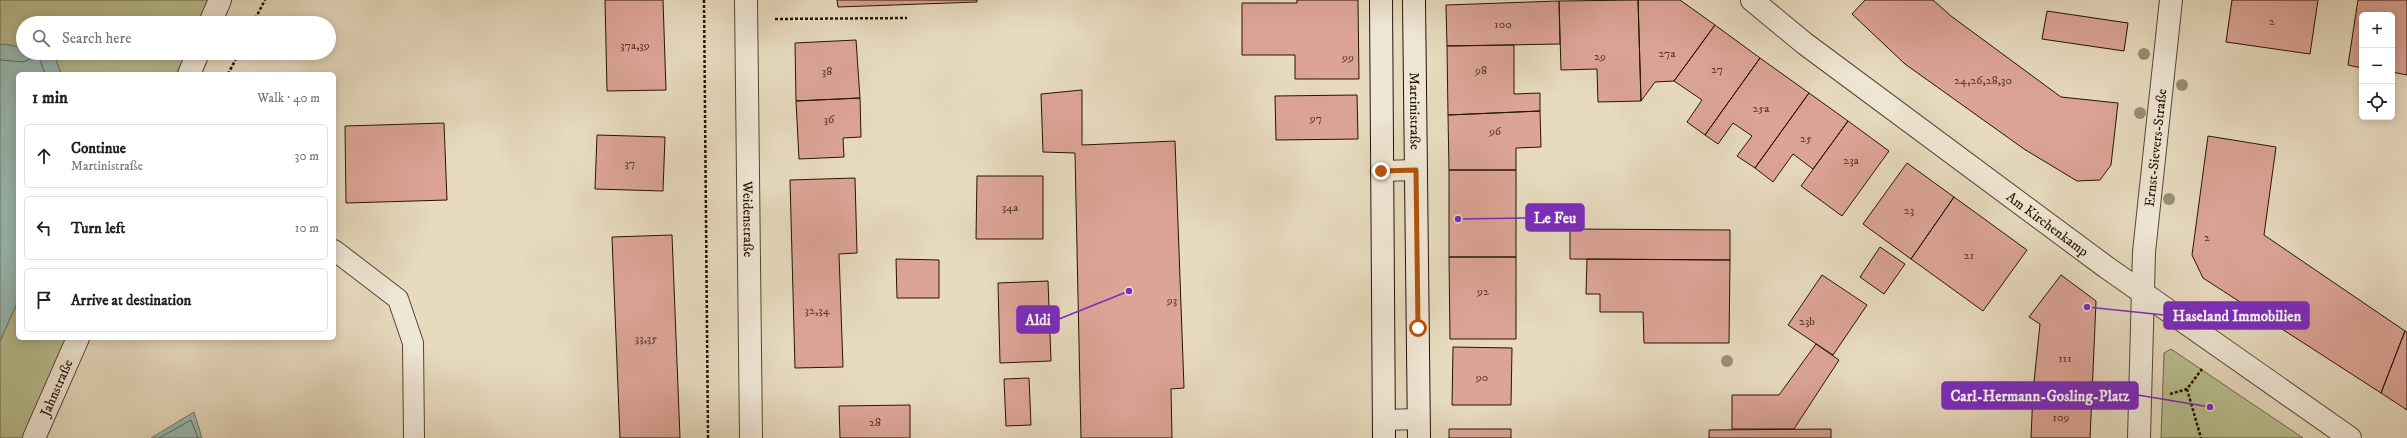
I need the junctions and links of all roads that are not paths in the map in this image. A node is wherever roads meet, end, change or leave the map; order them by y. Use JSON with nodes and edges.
{"nodes":[{"id":1,"x":220,"y":0,"type":"edge"},
{"id":2,"x":1381,"y":0,"type":"edge"},
{"id":3,"x":1414,"y":0,"type":"edge"},
{"id":4,"x":1752,"y":0,"type":"edge"},
{"id":5,"x":2171,"y":0,"type":"edge"},
{"id":6,"x":746,"y":10,"type":"edge"},
{"id":7,"x":213,"y":16,"type":"edge"},
{"id":8,"x":1416,"y":170,"type":"junction"},
{"id":9,"x":1381,"y":171,"type":"junction"},
{"id":10,"x":336,"y":252,"type":"edge"},
{"id":11,"x":2144,"y":295,"type":"junction"},
{"id":12,"x":77,"y":340,"type":"edge"},
{"id":13,"x":1384,"y":429,"type":"edge"},
{"id":14,"x":1419,"y":429,"type":"edge"},
{"id":15,"x":34,"y":438,"type":"edge"},
{"id":16,"x":414,"y":438,"type":"edge"},
{"id":17,"x":752,"y":438,"type":"edge"},
{"id":18,"x":2139,"y":438,"type":"edge"},
{"id":19,"x":2350,"y":438,"type":"edge"}],
"edges":[{"from":1,"to":7,"type":"street"},
{"from":2,"to":9,"type":"street"},
{"from":3,"to":8,"type":"street","name":"Martinistraße"},
{"from":4,"to":11,"type":"street","name":"Am Kirchenkamp"},
{"from":5,"to":11,"type":"street","name":"Ernst-Sievers-Straße"},
{"from":6,"to":17,"type":"street","name":"Weidenstraße"},
{"from":8,"to":9,"type":"lane"},
{"from":8,"to":14,"type":"street","name":"Martinistraße"},
{"from":9,"to":13,"type":"street"},
{"from":10,"to":16,"type":"lane"},
{"from":11,"to":18,"type":"street","name":"Ernst-Sievers-Straße"},
{"from":11,"to":19,"type":"street","name":"Am Kirchenkamp"},
{"from":12,"to":15,"type":"street","name":"Jahnstraße"},
{"from":13,"to":14,"type":"lane"}]}
